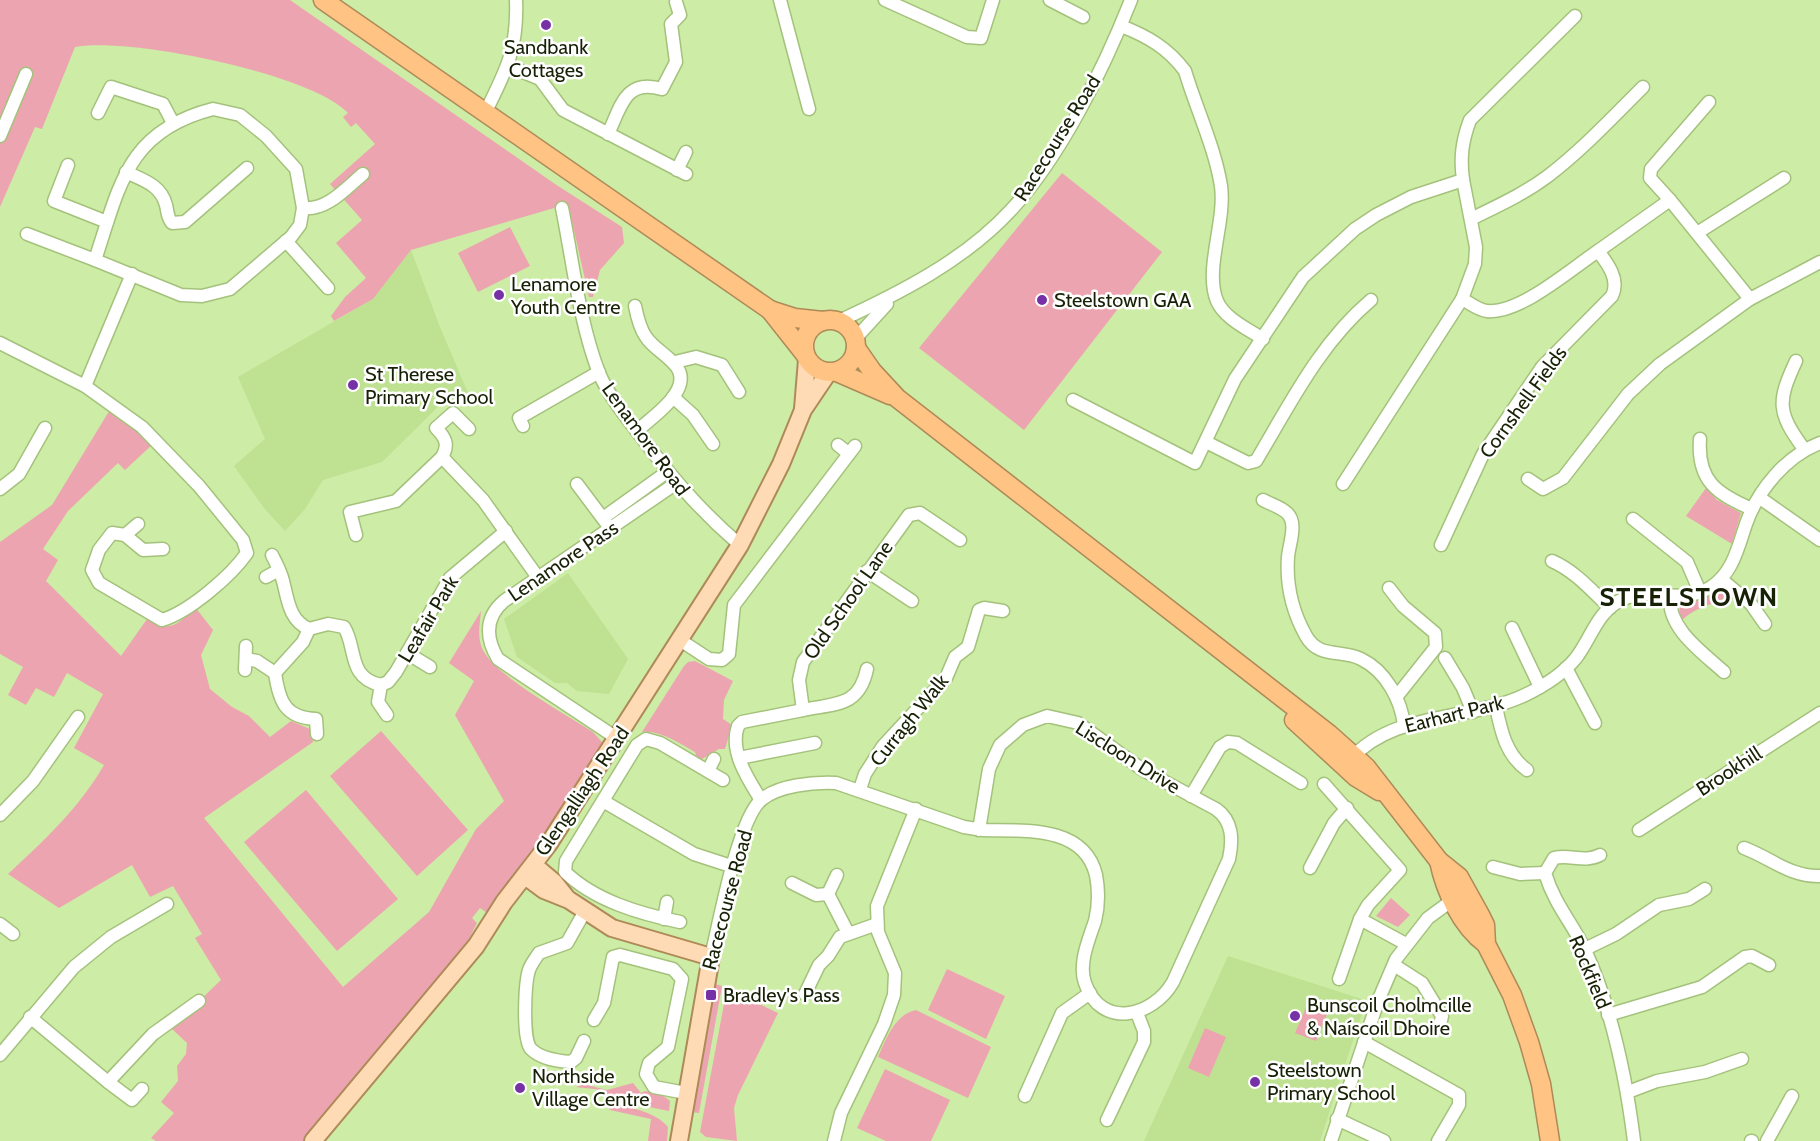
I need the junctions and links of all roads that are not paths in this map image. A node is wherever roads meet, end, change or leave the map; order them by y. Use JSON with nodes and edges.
{"nodes":[{"id":1,"x":323,"y":0,"type":"edge"},
{"id":2,"x":516,"y":0,"type":"edge"},
{"id":3,"x":780,"y":0,"type":"edge"},
{"id":4,"x":885,"y":0,"type":"edge"},
{"id":5,"x":993,"y":0,"type":"edge"},
{"id":6,"x":1050,"y":0,"type":"edge"},
{"id":7,"x":1131,"y":0,"type":"edge"},
{"id":8,"x":676,"y":2,"type":"dead end"},
{"id":9,"x":1575,"y":16,"type":"dead end"},
{"id":10,"x":1083,"y":17,"type":"dead end"},
{"id":11,"x":1121,"y":26,"type":"junction"},
{"id":12,"x":509,"y":66,"type":"junction"},
{"id":13,"x":26,"y":74,"type":"dead end"},
{"id":14,"x":1643,"y":87,"type":"dead end"},
{"id":15,"x":1709,"y":102,"type":"dead end"},
{"id":16,"x":809,"y":109,"type":"dead end"},
{"id":17,"x":98,"y":113,"type":"dead end"},
{"id":18,"x":485,"y":113,"type":"junction"},
{"id":19,"x":173,"y":123,"type":"junction"},
{"id":20,"x":608,"y":134,"type":"junction"},
{"id":21,"x":0,"y":136,"type":"edge"},
{"id":22,"x":686,"y":152,"type":"dead end"},
{"id":23,"x":68,"y":165,"type":"dead end"},
{"id":24,"x":247,"y":168,"type":"dead end"},
{"id":25,"x":126,"y":172,"type":"junction"},
{"id":26,"x":363,"y":174,"type":"dead end"},
{"id":27,"x":1784,"y":178,"type":"dead end"},
{"id":28,"x":1463,"y":180,"type":"junction"},
{"id":29,"x":1670,"y":200,"type":"junction"},
{"id":30,"x":303,"y":208,"type":"junction"},
{"id":31,"x":562,"y":208,"type":"dead end"},
{"id":32,"x":1471,"y":219,"type":"junction"},
{"id":33,"x":107,"y":222,"type":"junction"},
{"id":34,"x":1697,"y":233,"type":"junction"},
{"id":35,"x":27,"y":234,"type":"dead end"},
{"id":36,"x":286,"y":241,"type":"junction"},
{"id":37,"x":1598,"y":251,"type":"junction"},
{"id":38,"x":95,"y":260,"type":"junction"},
{"id":39,"x":1820,"y":262,"type":"edge"},
{"id":40,"x":132,"y":274,"type":"junction"},
{"id":41,"x":328,"y":288,"type":"dead end"},
{"id":42,"x":896,"y":295,"type":"junction"},
{"id":43,"x":1462,"y":298,"type":"junction"},
{"id":44,"x":1750,"y":299,"type":"junction"},
{"id":45,"x":1371,"y":300,"type":"dead end"},
{"id":46,"x":635,"y":306,"type":"dead end"},
{"id":47,"x":770,"y":310,"type":"junction"},
{"id":48,"x":831,"y":321,"type":"junction"},
{"id":49,"x":1263,"y":339,"type":"junction"},
{"id":50,"x":0,"y":343,"type":"edge"},
{"id":51,"x":856,"y":343,"type":"junction"},
{"id":52,"x":806,"y":356,"type":"junction"},
{"id":53,"x":1796,"y":361,"type":"dead end"},
{"id":54,"x":675,"y":362,"type":"junction"},
{"id":55,"x":599,"y":372,"type":"junction"},
{"id":56,"x":832,"y":372,"type":"junction"},
{"id":57,"x":85,"y":386,"type":"junction"},
{"id":58,"x":739,"y":392,"type":"dead end"},
{"id":59,"x":673,"y":397,"type":"junction"},
{"id":60,"x":897,"y":398,"type":"junction"},
{"id":61,"x":1073,"y":400,"type":"dead end"},
{"id":62,"x":803,"y":410,"type":"junction"},
{"id":63,"x":523,"y":426,"type":"dead end"},
{"id":64,"x":45,"y":428,"type":"dead end"},
{"id":65,"x":469,"y":429,"type":"dead end"},
{"id":66,"x":637,"y":431,"type":"junction"},
{"id":67,"x":1700,"y":439,"type":"dead end"},
{"id":68,"x":1206,"y":442,"type":"junction"},
{"id":69,"x":1820,"y":443,"type":"edge"},
{"id":70,"x":713,"y":444,"type":"dead end"},
{"id":71,"x":838,"y":445,"type":"dead end"},
{"id":72,"x":1804,"y":449,"type":"junction"},
{"id":73,"x":441,"y":457,"type":"junction"},
{"id":74,"x":667,"y":472,"type":"junction"},
{"id":75,"x":1528,"y":479,"type":"dead end"},
{"id":76,"x":575,"y":484,"type":"dead end"},
{"id":77,"x":675,"y":484,"type":"junction"},
{"id":78,"x":1343,"y":484,"type":"dead end"},
{"id":79,"x":0,"y":489,"type":"edge"},
{"id":80,"x":1760,"y":498,"type":"junction"},
{"id":81,"x":1263,"y":500,"type":"dead end"},
{"id":82,"x":1752,"y":509,"type":"junction"},
{"id":83,"x":603,"y":518,"type":"junction"},
{"id":84,"x":1633,"y":519,"type":"dead end"},
{"id":85,"x":138,"y":524,"type":"dead end"},
{"id":86,"x":610,"y":529,"type":"junction"},
{"id":87,"x":506,"y":531,"type":"junction"},
{"id":88,"x":125,"y":535,"type":"junction"},
{"id":89,"x":356,"y":535,"type":"dead end"},
{"id":90,"x":960,"y":540,"type":"dead end"},
{"id":91,"x":1820,"y":540,"type":"edge"},
{"id":92,"x":740,"y":544,"type":"junction"},
{"id":93,"x":1441,"y":545,"type":"dead end"},
{"id":94,"x":163,"y":549,"type":"dead end"},
{"id":95,"x":272,"y":555,"type":"dead end"},
{"id":96,"x":1552,"y":561,"type":"dead end"},
{"id":97,"x":279,"y":570,"type":"junction"},
{"id":98,"x":867,"y":571,"type":"junction"},
{"id":99,"x":266,"y":577,"type":"dead end"},
{"id":100,"x":539,"y":579,"type":"junction"},
{"id":101,"x":1721,"y":579,"type":"junction"},
{"id":102,"x":1389,"y":588,"type":"dead end"},
{"id":103,"x":1700,"y":592,"type":"junction"},
{"id":104,"x":1670,"y":597,"type":"junction"},
{"id":105,"x":912,"y":601,"type":"dead end"},
{"id":106,"x":1610,"y":608,"type":"junction"},
{"id":107,"x":1003,"y":610,"type":"dead end"},
{"id":108,"x":1764,"y":624,"type":"dead end"},
{"id":109,"x":1512,"y":628,"type":"dead end"},
{"id":110,"x":309,"y":629,"type":"junction"},
{"id":111,"x":680,"y":640,"type":"junction"},
{"id":112,"x":407,"y":653,"type":"junction"},
{"id":113,"x":246,"y":658,"type":"dead end"},
{"id":114,"x":1445,"y":658,"type":"dead end"},
{"id":115,"x":430,"y":667,"type":"dead end"},
{"id":116,"x":1566,"y":668,"type":"junction"},
{"id":117,"x":867,"y":669,"type":"dead end"},
{"id":118,"x":1724,"y":672,"type":"dead end"},
{"id":119,"x":275,"y":673,"type":"junction"},
{"id":120,"x":381,"y":685,"type":"junction"},
{"id":121,"x":1540,"y":687,"type":"junction"},
{"id":122,"x":1396,"y":696,"type":"junction"},
{"id":123,"x":1496,"y":706,"type":"junction"},
{"id":124,"x":803,"y":710,"type":"junction"},
{"id":125,"x":1473,"y":712,"type":"junction"},
{"id":126,"x":1820,"y":713,"type":"edge"},
{"id":127,"x":387,"y":715,"type":"dead end"},
{"id":128,"x":78,"y":717,"type":"dead end"},
{"id":129,"x":1595,"y":723,"type":"dead end"},
{"id":130,"x":1404,"y":725,"type":"junction"},
{"id":131,"x":317,"y":734,"type":"dead end"},
{"id":132,"x":618,"y":739,"type":"junction"},
{"id":133,"x":815,"y":742,"type":"dead end"},
{"id":134,"x":739,"y":758,"type":"junction"},
{"id":135,"x":714,"y":759,"type":"dead end"},
{"id":136,"x":1349,"y":761,"type":"junction"},
{"id":137,"x":1527,"y":770,"type":"dead end"},
{"id":138,"x":708,"y":771,"type":"junction"},
{"id":139,"x":723,"y":780,"type":"dead end"},
{"id":140,"x":1301,"y":783,"type":"dead end"},
{"id":141,"x":1324,"y":784,"type":"dead end"},
{"id":142,"x":860,"y":789,"type":"junction"},
{"id":143,"x":1191,"y":796,"type":"junction"},
{"id":144,"x":761,"y":800,"type":"junction"},
{"id":145,"x":603,"y":801,"type":"junction"},
{"id":146,"x":1347,"y":808,"type":"junction"},
{"id":147,"x":916,"y":809,"type":"junction"},
{"id":148,"x":0,"y":815,"type":"edge"},
{"id":149,"x":979,"y":830,"type":"junction"},
{"id":150,"x":1639,"y":830,"type":"dead end"},
{"id":151,"x":1744,"y":848,"type":"dead end"},
{"id":152,"x":1600,"y":855,"type":"dead end"},
{"id":153,"x":734,"y":867,"type":"junction"},
{"id":154,"x":1493,"y":867,"type":"dead end"},
{"id":155,"x":1310,"y":868,"type":"dead end"},
{"id":156,"x":529,"y":870,"type":"junction"},
{"id":157,"x":1545,"y":873,"type":"junction"},
{"id":158,"x":837,"y":874,"type":"dead end"},
{"id":159,"x":1820,"y":876,"type":"edge"},
{"id":160,"x":792,"y":883,"type":"dead end"},
{"id":161,"x":1705,"y":889,"type":"dead end"},
{"id":162,"x":828,"y":894,"type":"junction"},
{"id":163,"x":1460,"y":895,"type":"junction"},
{"id":164,"x":668,"y":902,"type":"dead end"},
{"id":165,"x":167,"y":904,"type":"dead end"},
{"id":166,"x":585,"y":911,"type":"junction"},
{"id":167,"x":1360,"y":918,"type":"junction"},
{"id":168,"x":664,"y":919,"type":"junction"},
{"id":169,"x":680,"y":922,"type":"dead end"},
{"id":170,"x":0,"y":924,"type":"edge"},
{"id":171,"x":877,"y":924,"type":"junction"},
{"id":172,"x":848,"y":933,"type":"junction"},
{"id":173,"x":13,"y":934,"type":"dead end"},
{"id":174,"x":1406,"y":944,"type":"junction"},
{"id":175,"x":1585,"y":949,"type":"junction"},
{"id":176,"x":711,"y":957,"type":"junction"},
{"id":177,"x":1394,"y":965,"type":"junction"},
{"id":178,"x":1769,"y":965,"type":"dead end"},
{"id":179,"x":1339,"y":979,"type":"dead end"},
{"id":180,"x":1090,"y":993,"type":"junction"},
{"id":181,"x":805,"y":994,"type":"dead end"},
{"id":182,"x":199,"y":1001,"type":"dead end"},
{"id":183,"x":1137,"y":1013,"type":"junction"},
{"id":184,"x":1608,"y":1015,"type":"junction"},
{"id":185,"x":30,"y":1017,"type":"junction"},
{"id":186,"x":594,"y":1020,"type":"dead end"},
{"id":187,"x":1440,"y":1025,"type":"dead end"},
{"id":188,"x":584,"y":1041,"type":"dead end"},
{"id":189,"x":1364,"y":1042,"type":"junction"},
{"id":190,"x":0,"y":1055,"type":"edge"},
{"id":191,"x":1742,"y":1059,"type":"dead end"},
{"id":192,"x":108,"y":1082,"type":"junction"},
{"id":193,"x":142,"y":1089,"type":"dead end"},
{"id":194,"x":1628,"y":1092,"type":"junction"},
{"id":195,"x":686,"y":1093,"type":"junction"},
{"id":196,"x":1025,"y":1096,"type":"dead end"},
{"id":197,"x":1792,"y":1096,"type":"dead end"},
{"id":198,"x":1337,"y":1119,"type":"junction"},
{"id":199,"x":1107,"y":1120,"type":"dead end"},
{"id":200,"x":313,"y":1141,"type":"edge"},
{"id":201,"x":679,"y":1141,"type":"edge"},
{"id":202,"x":834,"y":1141,"type":"edge"},
{"id":203,"x":1331,"y":1141,"type":"edge"},
{"id":204,"x":1384,"y":1141,"type":"edge"},
{"id":205,"x":1438,"y":1141,"type":"edge"},
{"id":206,"x":1550,"y":1141,"type":"edge"},
{"id":207,"x":1634,"y":1141,"type":"edge"},
{"id":208,"x":1767,"y":1141,"type":"edge"}],
"edges":[{"from":1,"to":18,"type":"highway"},
{"from":2,"to":12,"type":"street"},
{"from":3,"to":16,"type":"street"},
{"from":4,"to":5,"type":"street"},
{"from":6,"to":10,"type":"street"},
{"from":7,"to":11,"type":"street","name":"Racecourse Road"},
{"from":8,"to":20,"type":"street"},
{"from":9,"to":28,"type":"street"},
{"from":11,"to":42,"type":"street","name":"Racecourse Road"},
{"from":11,"to":49,"type":"street"},
{"from":12,"to":18,"type":"street"},
{"from":12,"to":20,"type":"street"},
{"from":13,"to":21,"type":"street"},
{"from":14,"to":32,"type":"street"},
{"from":15,"to":29,"type":"street"},
{"from":17,"to":19,"type":"street"},
{"from":18,"to":47,"type":"highway"},
{"from":19,"to":25,"type":"street"},
{"from":19,"to":30,"type":"street"},
{"from":20,"to":22,"type":"street"},
{"from":23,"to":33,"type":"street"},
{"from":24,"to":25,"type":"street"},
{"from":25,"to":33,"type":"street"},
{"from":26,"to":30,"type":"street"},
{"from":27,"to":34,"type":"street"},
{"from":28,"to":32,"type":"street"},
{"from":28,"to":49,"type":"street"},
{"from":29,"to":34,"type":"street"},
{"from":29,"to":37,"type":"street"},
{"from":30,"to":36,"type":"street"},
{"from":31,"to":55,"type":"street","name":"Lenamore Road"},
{"from":32,"to":43,"type":"street"},
{"from":33,"to":38,"type":"street"},
{"from":34,"to":44,"type":"street"},
{"from":35,"to":38,"type":"street"},
{"from":36,"to":40,"type":"street"},
{"from":36,"to":41,"type":"street"},
{"from":37,"to":43,"type":"street"},
{"from":37,"to":93,"type":"street","name":"Cornshell Fields"},
{"from":38,"to":40,"type":"street"},
{"from":39,"to":44,"type":"street"},
{"from":40,"to":57,"type":"street"},
{"from":42,"to":48,"type":"street","name":"Racecourse Road"},
{"from":42,"to":51,"type":"street","name":"Racecourse Road"},
{"from":43,"to":78,"type":"street"},
{"from":44,"to":75,"type":"street"},
{"from":45,"to":68,"type":"street"},
{"from":46,"to":54,"type":"street"},
{"from":47,"to":48,"type":"highway"},
{"from":47,"to":52,"type":"highway"},
{"from":48,"to":51,"type":"highway"},
{"from":48,"to":52,"type":"highway"},
{"from":49,"to":68,"type":"street"},
{"from":50,"to":57,"type":"street"},
{"from":51,"to":56,"type":"highway"},
{"from":51,"to":60,"type":"highway"},
{"from":52,"to":56,"type":"highway"},
{"from":52,"to":62,"type":"main road","name":"Glengalliagh Road"},
{"from":53,"to":72,"type":"street"},
{"from":54,"to":58,"type":"street"},
{"from":54,"to":59,"type":"street"},
{"from":55,"to":63,"type":"street"},
{"from":55,"to":66,"type":"street","name":"Lenamore Road"},
{"from":56,"to":60,"type":"highway"},
{"from":56,"to":62,"type":"main road","name":"Glengalliagh Road"},
{"from":57,"to":88,"type":"street"},
{"from":59,"to":66,"type":"street"},
{"from":59,"to":70,"type":"street"},
{"from":60,"to":136,"type":"highway"},
{"from":61,"to":68,"type":"street"},
{"from":62,"to":92,"type":"main road","name":"Glengalliagh Road"},
{"from":64,"to":79,"type":"street"},
{"from":65,"to":73,"type":"street"},
{"from":66,"to":74,"type":"street","name":"Lenamore Road"},
{"from":67,"to":82,"type":"street"},
{"from":69,"to":72,"type":"street"},
{"from":71,"to":111,"type":"street"},
{"from":72,"to":80,"type":"street"},
{"from":73,"to":87,"type":"street"},
{"from":73,"to":89,"type":"street"},
{"from":74,"to":77,"type":"street","name":"Lenamore Road"},
{"from":74,"to":83,"type":"street"},
{"from":76,"to":83,"type":"street"},
{"from":77,"to":86,"type":"street","name":"Lenamore Pass"},
{"from":77,"to":92,"type":"street","name":"Lenamore Road"},
{"from":80,"to":82,"type":"street"},
{"from":80,"to":91,"type":"street"},
{"from":81,"to":122,"type":"street"},
{"from":82,"to":101,"type":"street"},
{"from":83,"to":86,"type":"street"},
{"from":84,"to":103,"type":"street"},
{"from":85,"to":88,"type":"street"},
{"from":86,"to":100,"type":"street","name":"Lenamore Pass"},
{"from":87,"to":100,"type":"street"},
{"from":87,"to":112,"type":"street","name":"Leafair Park"},
{"from":88,"to":94,"type":"street"},
{"from":90,"to":98,"type":"street","name":"Old School Lane"},
{"from":92,"to":111,"type":"main road","name":"Glengalliagh Road"},
{"from":95,"to":97,"type":"street"},
{"from":96,"to":106,"type":"street"},
{"from":97,"to":99,"type":"street"},
{"from":97,"to":110,"type":"street"},
{"from":98,"to":105,"type":"street"},
{"from":98,"to":124,"type":"street","name":"Old School Lane"},
{"from":100,"to":132,"type":"street","name":"Lenamore Pass"},
{"from":101,"to":103,"type":"street"},
{"from":101,"to":108,"type":"street"},
{"from":102,"to":122,"type":"street"},
{"from":103,"to":104,"type":"street","name":"Earhart Park"},
{"from":104,"to":106,"type":"street","name":"Earhart Park"},
{"from":104,"to":118,"type":"street"},
{"from":106,"to":116,"type":"street","name":"Earhart Park"},
{"from":107,"to":142,"type":"street","name":"Curragh Walk"},
{"from":109,"to":121,"type":"street"},
{"from":110,"to":119,"type":"street"},
{"from":110,"to":120,"type":"street"},
{"from":111,"to":132,"type":"main road","name":"Glengalliagh Road"},
{"from":112,"to":115,"type":"street"},
{"from":112,"to":120,"type":"street","name":"Leafair Park"},
{"from":113,"to":119,"type":"street"},
{"from":114,"to":125,"type":"street"},
{"from":116,"to":121,"type":"street","name":"Earhart Park"},
{"from":116,"to":129,"type":"street"},
{"from":117,"to":124,"type":"street"},
{"from":119,"to":131,"type":"street"},
{"from":120,"to":127,"type":"street"},
{"from":121,"to":123,"type":"street","name":"Earhart Park"},
{"from":122,"to":130,"type":"street"},
{"from":123,"to":125,"type":"street","name":"Earhart Park"},
{"from":123,"to":137,"type":"street"},
{"from":124,"to":134,"type":"street"},
{"from":125,"to":130,"type":"street","name":"Earhart Park"},
{"from":126,"to":150,"type":"street","name":"Brookhill"},
{"from":128,"to":148,"type":"street"},
{"from":130,"to":136,"type":"street","name":"Earhart Park"},
{"from":132,"to":156,"type":"main road","name":"Glengalliagh Road"},
{"from":133,"to":134,"type":"street"},
{"from":134,"to":144,"type":"street"},
{"from":135,"to":138,"type":"street"},
{"from":136,"to":163,"type":"highway"},
{"from":138,"to":139,"type":"street"},
{"from":138,"to":145,"type":"street"},
{"from":140,"to":143,"type":"street"},
{"from":141,"to":146,"type":"street"},
{"from":142,"to":144,"type":"street"},
{"from":142,"to":147,"type":"street"},
{"from":143,"to":149,"type":"street","name":"Liscloon Drive"},
{"from":143,"to":183,"type":"street","name":"Liscloon Drive"},
{"from":144,"to":153,"type":"street","name":"Racecourse Road"},
{"from":145,"to":153,"type":"street"},
{"from":145,"to":168,"type":"street"},
{"from":146,"to":155,"type":"street"},
{"from":146,"to":167,"type":"street"},
{"from":147,"to":149,"type":"street"},
{"from":147,"to":171,"type":"street"},
{"from":149,"to":180,"type":"street"},
{"from":151,"to":159,"type":"street"},
{"from":152,"to":157,"type":"street"},
{"from":153,"to":176,"type":"street","name":"Racecourse Road"},
{"from":154,"to":157,"type":"street"},
{"from":156,"to":166,"type":"main road"},
{"from":156,"to":200,"type":"main road","name":"Glengalliagh Road"},
{"from":157,"to":175,"type":"street","name":"Rockfield"},
{"from":158,"to":162,"type":"street"},
{"from":160,"to":162,"type":"street"},
{"from":161,"to":175,"type":"street"},
{"from":162,"to":172,"type":"street"},
{"from":163,"to":174,"type":"street"},
{"from":163,"to":206,"type":"highway"},
{"from":164,"to":168,"type":"street"},
{"from":165,"to":185,"type":"street"},
{"from":166,"to":176,"type":"main road"},
{"from":166,"to":188,"type":"street"},
{"from":167,"to":174,"type":"street"},
{"from":167,"to":179,"type":"street"},
{"from":168,"to":169,"type":"street"},
{"from":170,"to":173,"type":"street"},
{"from":171,"to":172,"type":"street"},
{"from":171,"to":202,"type":"street"},
{"from":172,"to":181,"type":"street"},
{"from":174,"to":177,"type":"street"},
{"from":175,"to":184,"type":"street","name":"Rockfield"},
{"from":176,"to":195,"type":"main road","name":"Racecourse Road"},
{"from":177,"to":187,"type":"street"},
{"from":177,"to":189,"type":"street"},
{"from":178,"to":184,"type":"street"},
{"from":180,"to":183,"type":"street"},
{"from":180,"to":196,"type":"street"},
{"from":182,"to":192,"type":"street"},
{"from":183,"to":199,"type":"street"},
{"from":184,"to":194,"type":"street","name":"Rockfield"},
{"from":185,"to":190,"type":"street"},
{"from":185,"to":192,"type":"street"},
{"from":186,"to":195,"type":"street"},
{"from":189,"to":198,"type":"street"},
{"from":189,"to":205,"type":"street"},
{"from":191,"to":194,"type":"street"},
{"from":192,"to":193,"type":"street"},
{"from":194,"to":207,"type":"street","name":"Rockfield"},
{"from":195,"to":201,"type":"main road","name":"Racecourse Road"},
{"from":197,"to":208,"type":"street"},
{"from":198,"to":203,"type":"street"},
{"from":198,"to":204,"type":"street"}]}
